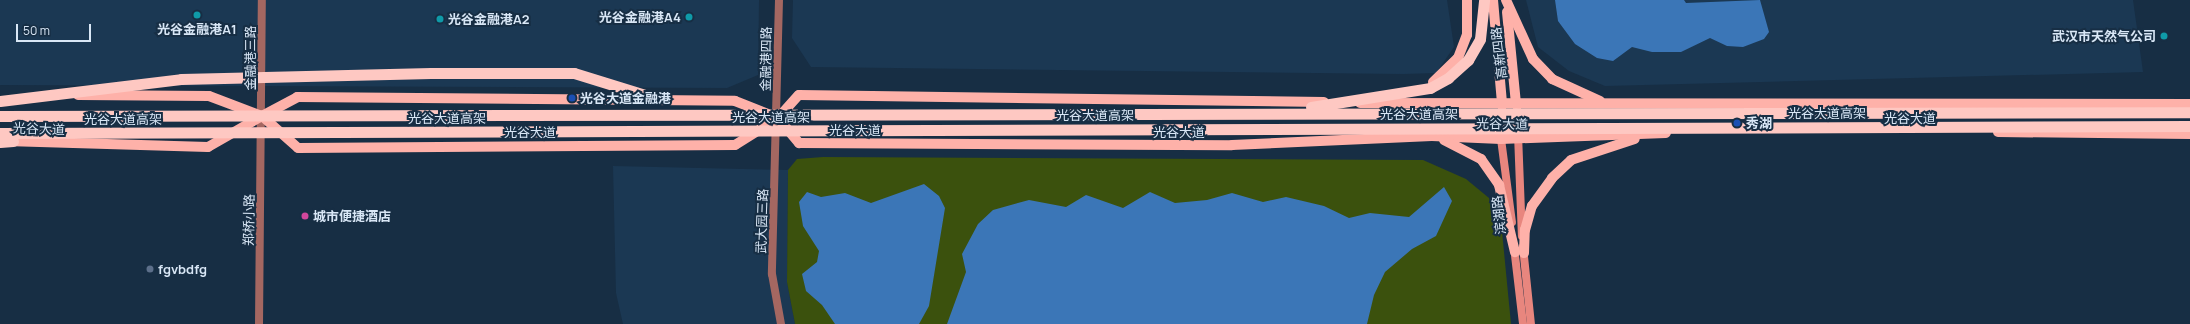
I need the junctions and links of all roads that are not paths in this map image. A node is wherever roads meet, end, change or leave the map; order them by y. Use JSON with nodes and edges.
{"nodes":[{"id":1,"x":262,"y":0,"type":"edge"},
{"id":2,"x":779,"y":0,"type":"edge"},
{"id":3,"x":1468,"y":0,"type":"edge"},
{"id":4,"x":1484,"y":0,"type":"edge"},
{"id":5,"x":1493,"y":0,"type":"edge"},
{"id":6,"x":1506,"y":0,"type":"edge"},
{"id":7,"x":0,"y":95,"type":"edge"},
{"id":8,"x":658,"y":99,"type":"junction"},
{"id":9,"x":0,"y":101,"type":"edge"},
{"id":10,"x":1361,"y":103,"type":"junction"},
{"id":11,"x":1502,"y":103,"type":"junction"},
{"id":12,"x":1636,"y":103,"type":"junction"},
{"id":13,"x":1516,"y":104,"type":"junction"},
{"id":14,"x":2190,"y":104,"type":"edge"},
{"id":15,"x":2190,"y":112,"type":"edge"},
{"id":16,"x":1236,"y":114,"type":"junction"},
{"id":17,"x":0,"y":116,"type":"edge"},
{"id":18,"x":262,"y":116,"type":"junction"},
{"id":19,"x":778,"y":118,"type":"junction"},
{"id":20,"x":2190,"y":126,"type":"edge"},
{"id":21,"x":0,"y":133,"type":"edge"},
{"id":22,"x":1671,"y":133,"type":"junction"},
{"id":23,"x":2190,"y":134,"type":"edge"},
{"id":24,"x":1432,"y":136,"type":"junction"},
{"id":25,"x":1520,"y":138,"type":"junction"},
{"id":26,"x":1501,"y":139,"type":"junction"},
{"id":27,"x":13,"y":141,"type":"joint"},
{"id":28,"x":0,"y":142,"type":"edge"},
{"id":29,"x":1519,"y":252,"type":"junction"},
{"id":30,"x":259,"y":324,"type":"edge"},
{"id":31,"x":780,"y":324,"type":"edge"},
{"id":32,"x":1523,"y":324,"type":"edge"},
{"id":33,"x":1531,"y":324,"type":"edge"}],
"edges":[{"from":1,"to":18,"type":"street","name":"金融港三路"},
{"from":2,"to":19,"type":"street","name":"金融港四路"},
{"from":3,"to":10,"type":"main road"},
{"from":4,"to":16,"type":"highway","bridge":true},
{"from":5,"to":11,"type":"main road","name":"高新四路"},
{"from":6,"to":12,"type":"main road"},
{"from":6,"to":13,"type":"main road","name":"高新四路"},
{"from":7,"to":18,"type":"main road","name":"光谷大道"},
{"from":8,"to":9,"type":"highway","bridge":true},
{"from":8,"to":18,"type":"main road","name":"光谷大道"},
{"from":8,"to":19,"type":"main road","name":"光谷大道"},
{"from":10,"to":11,"type":"main road","name":"光谷大道"},
{"from":10,"to":19,"type":"main road","name":"光谷大道"},
{"from":11,"to":13,"type":"main road","name":"光谷大道"},
{"from":11,"to":26,"type":"main road","name":"滨湖路"},
{"from":12,"to":13,"type":"main road","name":"光谷大道"},
{"from":12,"to":14,"type":"main road","name":"光谷大道"},
{"from":13,"to":25,"type":"main road","name":"滨湖路"},
{"from":15,"to":16,"type":"highway","name":"光谷大道高架","bridge":true},
{"from":16,"to":17,"type":"highway","name":"光谷大道高架","bridge":true},
{"from":18,"to":19,"type":"main road","name":"光谷大道"},
{"from":18,"to":27,"type":"main road","name":"光谷大道"},
{"from":18,"to":30,"type":"street","name":"郑桥小路"},
{"from":19,"to":24,"type":"main road","name":"光谷大道"},
{"from":19,"to":31,"type":"street","name":"武大园三路"},
{"from":20,"to":21,"type":"highway","name":"光谷大道高架","bridge":true},
{"from":22,"to":23,"type":"main road","name":"光谷大道"},
{"from":22,"to":25,"type":"main road","name":"光谷大道"},
{"from":22,"to":29,"type":"main road"},
{"from":24,"to":26,"type":"main road","name":"光谷大道"},
{"from":24,"to":29,"type":"main road"},
{"from":25,"to":26,"type":"main road","name":"光谷大道"},
{"from":25,"to":29,"type":"main road","name":"滨湖路"},
{"from":26,"to":29,"type":"main road","name":"滨湖路"},
{"from":27,"to":28,"type":"highway"},
{"from":29,"to":32,"type":"main road","name":"滨湖路"},
{"from":29,"to":33,"type":"main road","name":"滨湖路"}]}
